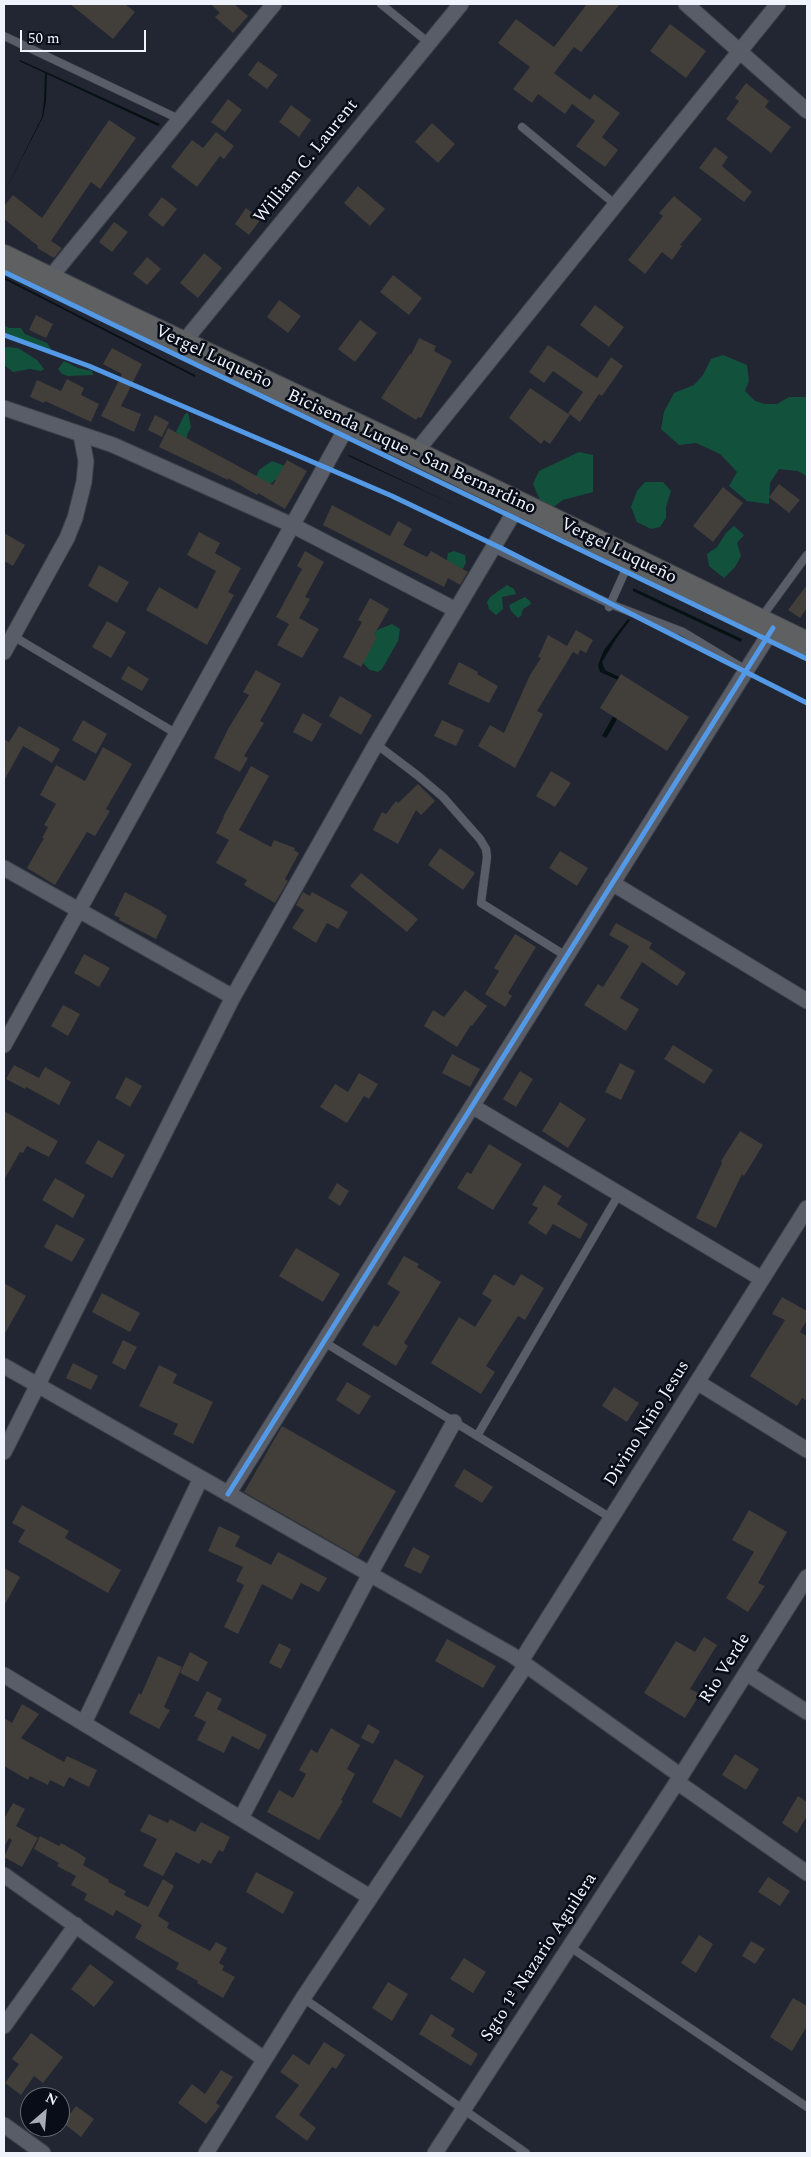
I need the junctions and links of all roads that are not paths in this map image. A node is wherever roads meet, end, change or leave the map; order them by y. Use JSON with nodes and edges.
{"nodes":[{"id":1,"x":274,"y":4,"type":"edge"},
{"id":2,"x":381,"y":4,"type":"edge"},
{"id":3,"x":461,"y":4,"type":"edge"},
{"id":4,"x":686,"y":4,"type":"edge"},
{"id":5,"x":778,"y":4,"type":"edge"},
{"id":6,"x":4,"y":36,"type":"edge"},
{"id":7,"x":428,"y":43,"type":"junction"},
{"id":8,"x":740,"y":51,"type":"junction"},
{"id":9,"x":807,"y":111,"type":"edge"},
{"id":10,"x":179,"y":119,"type":"junction"},
{"id":11,"x":522,"y":127,"type":"dead end"},
{"id":12,"x":616,"y":205,"type":"junction"},
{"id":13,"x":4,"y":256,"type":"edge"},
{"id":14,"x":49,"y":279,"type":"junction"},
{"id":15,"x":182,"y":344,"type":"junction"},
{"id":16,"x":4,"y":408,"type":"edge"},
{"id":17,"x":349,"y":423,"type":"junction"},
{"id":18,"x":81,"y":434,"type":"junction"},
{"id":19,"x":415,"y":453,"type":"junction"},
{"id":20,"x":519,"y":504,"type":"junction"},
{"id":21,"x":292,"y":525,"type":"junction"},
{"id":22,"x":493,"y":548,"type":"junction"},
{"id":23,"x":807,"y":555,"type":"edge"},
{"id":24,"x":631,"y":559,"type":"junction"},
{"id":25,"x":609,"y":606,"type":"junction"},
{"id":26,"x":456,"y":610,"type":"junction"},
{"id":27,"x":766,"y":625,"type":"junction"},
{"id":28,"x":12,"y":636,"type":"junction"},
{"id":29,"x":807,"y":644,"type":"edge"},
{"id":30,"x":4,"y":652,"type":"edge"},
{"id":31,"x":746,"y":670,"type":"junction"},
{"id":32,"x":176,"y":734,"type":"junction"},
{"id":33,"x":376,"y":744,"type":"junction"},
{"id":34,"x":4,"y":868,"type":"edge"},
{"id":35,"x":612,"y":883,"type":"junction"},
{"id":36,"x":78,"y":910,"type":"junction"},
{"id":37,"x":566,"y":956,"type":"junction"},
{"id":38,"x":234,"y":997,"type":"junction"},
{"id":39,"x":807,"y":1001,"type":"edge"},
{"id":40,"x":4,"y":1045,"type":"edge"},
{"id":41,"x":472,"y":1106,"type":"junction"},
{"id":42,"x":619,"y":1194,"type":"junction"},
{"id":43,"x":807,"y":1208,"type":"edge"},
{"id":44,"x":762,"y":1279,"type":"junction"},
{"id":45,"x":324,"y":1342,"type":"junction"},
{"id":46,"x":4,"y":1366,"type":"edge"},
{"id":47,"x":697,"y":1382,"type":"junction"},
{"id":48,"x":37,"y":1385,"type":"junction"},
{"id":49,"x":454,"y":1422,"type":"junction"},
{"id":50,"x":477,"y":1436,"type":"junction"},
{"id":51,"x":807,"y":1450,"type":"edge"},
{"id":52,"x":4,"y":1452,"type":"edge"},
{"id":53,"x":202,"y":1478,"type":"junction"},
{"id":54,"x":228,"y":1494,"type":"junction"},
{"id":55,"x":611,"y":1518,"type":"junction"},
{"id":56,"x":370,"y":1574,"type":"junction"},
{"id":57,"x":807,"y":1577,"type":"edge"},
{"id":58,"x":524,"y":1663,"type":"junction"},
{"id":59,"x":746,"y":1673,"type":"junction"},
{"id":60,"x":4,"y":1675,"type":"edge"},
{"id":61,"x":807,"y":1712,"type":"edge"},
{"id":62,"x":84,"y":1723,"type":"junction"},
{"id":63,"x":679,"y":1779,"type":"junction"},
{"id":64,"x":241,"y":1818,"type":"junction"},
{"id":65,"x":807,"y":1873,"type":"edge"},
{"id":66,"x":4,"y":1875,"type":"edge"},
{"id":67,"x":370,"y":1897,"type":"junction"},
{"id":68,"x":76,"y":1925,"type":"junction"},
{"id":69,"x":570,"y":1947,"type":"junction"},
{"id":70,"x":304,"y":1998,"type":"junction"},
{"id":71,"x":4,"y":2026,"type":"edge"},
{"id":72,"x":264,"y":2059,"type":"junction"},
{"id":73,"x":807,"y":2107,"type":"edge"},
{"id":74,"x":464,"y":2110,"type":"junction"},
{"id":75,"x":4,"y":2124,"type":"edge"},
{"id":76,"x":43,"y":2153,"type":"edge"},
{"id":77,"x":206,"y":2153,"type":"edge"},
{"id":78,"x":435,"y":2153,"type":"edge"},
{"id":79,"x":526,"y":2153,"type":"edge"}],
"edges":[{"from":1,"to":10,"type":"street"},
{"from":2,"to":7,"type":"lane"},
{"from":3,"to":7,"type":"street","name":"William C. Laurent"},
{"from":4,"to":8,"type":"street"},
{"from":5,"to":8,"type":"street"},
{"from":6,"to":10,"type":"lane"},
{"from":7,"to":15,"type":"street","name":"William C. Laurent"},
{"from":8,"to":9,"type":"street"},
{"from":8,"to":12,"type":"street"},
{"from":10,"to":14,"type":"street"},
{"from":11,"to":12,"type":"lane"},
{"from":12,"to":19,"type":"street"},
{"from":13,"to":14,"type":"main road","name":"Vergel Luqueño"},
{"from":14,"to":15,"type":"main road","name":"Vergel Luqueño"},
{"from":15,"to":17,"type":"main road","name":"Vergel Luqueño"},
{"from":16,"to":18,"type":"street"},
{"from":17,"to":19,"type":"main road","name":"Vergel Luqueño"},
{"from":17,"to":21,"type":"street"},
{"from":18,"to":21,"type":"street"},
{"from":18,"to":28,"type":"street"},
{"from":19,"to":20,"type":"main road","name":"Vergel Luqueño"},
{"from":20,"to":22,"type":"street"},
{"from":20,"to":24,"type":"main road","name":"Vergel Luqueño"},
{"from":21,"to":26,"type":"street"},
{"from":21,"to":32,"type":"street"},
{"from":22,"to":25,"type":"lane"},
{"from":22,"to":26,"type":"street"},
{"from":23,"to":27,"type":"lane"},
{"from":24,"to":25,"type":"lane"},
{"from":24,"to":27,"type":"main road","name":"Vergel Luqueño"},
{"from":25,"to":31,"type":"lane"},
{"from":26,"to":33,"type":"street"},
{"from":27,"to":29,"type":"main road","name":"Vergel Luqueño"},
{"from":27,"to":31,"type":"street"},
{"from":28,"to":30,"type":"street"},
{"from":28,"to":32,"type":"lane"},
{"from":31,"to":35,"type":"street"},
{"from":32,"to":36,"type":"street"},
{"from":33,"to":37,"type":"lane"},
{"from":33,"to":38,"type":"street"},
{"from":34,"to":36,"type":"street"},
{"from":35,"to":37,"type":"street"},
{"from":35,"to":39,"type":"street"},
{"from":36,"to":38,"type":"street"},
{"from":36,"to":40,"type":"street"},
{"from":37,"to":41,"type":"street"},
{"from":38,"to":48,"type":"street"},
{"from":41,"to":42,"type":"street"},
{"from":41,"to":45,"type":"street"},
{"from":42,"to":44,"type":"street"},
{"from":42,"to":50,"type":"lane"},
{"from":43,"to":44,"type":"street","name":"Divino Niño Jesus"},
{"from":44,"to":47,"type":"street","name":"Divino Niño Jesus"},
{"from":45,"to":49,"type":"lane"},
{"from":45,"to":54,"type":"street"},
{"from":46,"to":48,"type":"street"},
{"from":47,"to":51,"type":"street"},
{"from":47,"to":55,"type":"street","name":"Divino Niño Jesus"},
{"from":48,"to":52,"type":"street"},
{"from":48,"to":53,"type":"street"},
{"from":49,"to":50,"type":"lane"},
{"from":49,"to":56,"type":"street"},
{"from":50,"to":55,"type":"lane"},
{"from":53,"to":54,"type":"street"},
{"from":53,"to":62,"type":"street"},
{"from":54,"to":56,"type":"street"},
{"from":55,"to":58,"type":"street","name":"Divino Niño Jesus"},
{"from":56,"to":58,"type":"street"},
{"from":56,"to":64,"type":"street"},
{"from":57,"to":59,"type":"street","name":"Rio Verde"},
{"from":58,"to":63,"type":"street"},
{"from":58,"to":67,"type":"street","name":"Divino Niño Jesus"},
{"from":59,"to":61,"type":"street"},
{"from":59,"to":63,"type":"street","name":"Rio Verde"},
{"from":60,"to":62,"type":"street"},
{"from":62,"to":64,"type":"street"},
{"from":63,"to":65,"type":"street"},
{"from":63,"to":69,"type":"street","name":"Sgto 1º Nazario Aguilera"},
{"from":64,"to":67,"type":"street"},
{"from":66,"to":68,"type":"street"},
{"from":67,"to":70,"type":"street","name":"Divino Niño Jesus"},
{"from":68,"to":71,"type":"street"},
{"from":68,"to":72,"type":"street"},
{"from":69,"to":73,"type":"lane"},
{"from":69,"to":74,"type":"street","name":"Sgto 1º Nazario Aguilera"},
{"from":70,"to":72,"type":"street","name":"Divino Niño Jesus"},
{"from":70,"to":74,"type":"lane"},
{"from":72,"to":77,"type":"street","name":"Divino Niño Jesus"},
{"from":74,"to":78,"type":"street","name":"Sgto 1º Nazario Aguilera"},
{"from":74,"to":79,"type":"lane"},
{"from":75,"to":76,"type":"street"}]}
